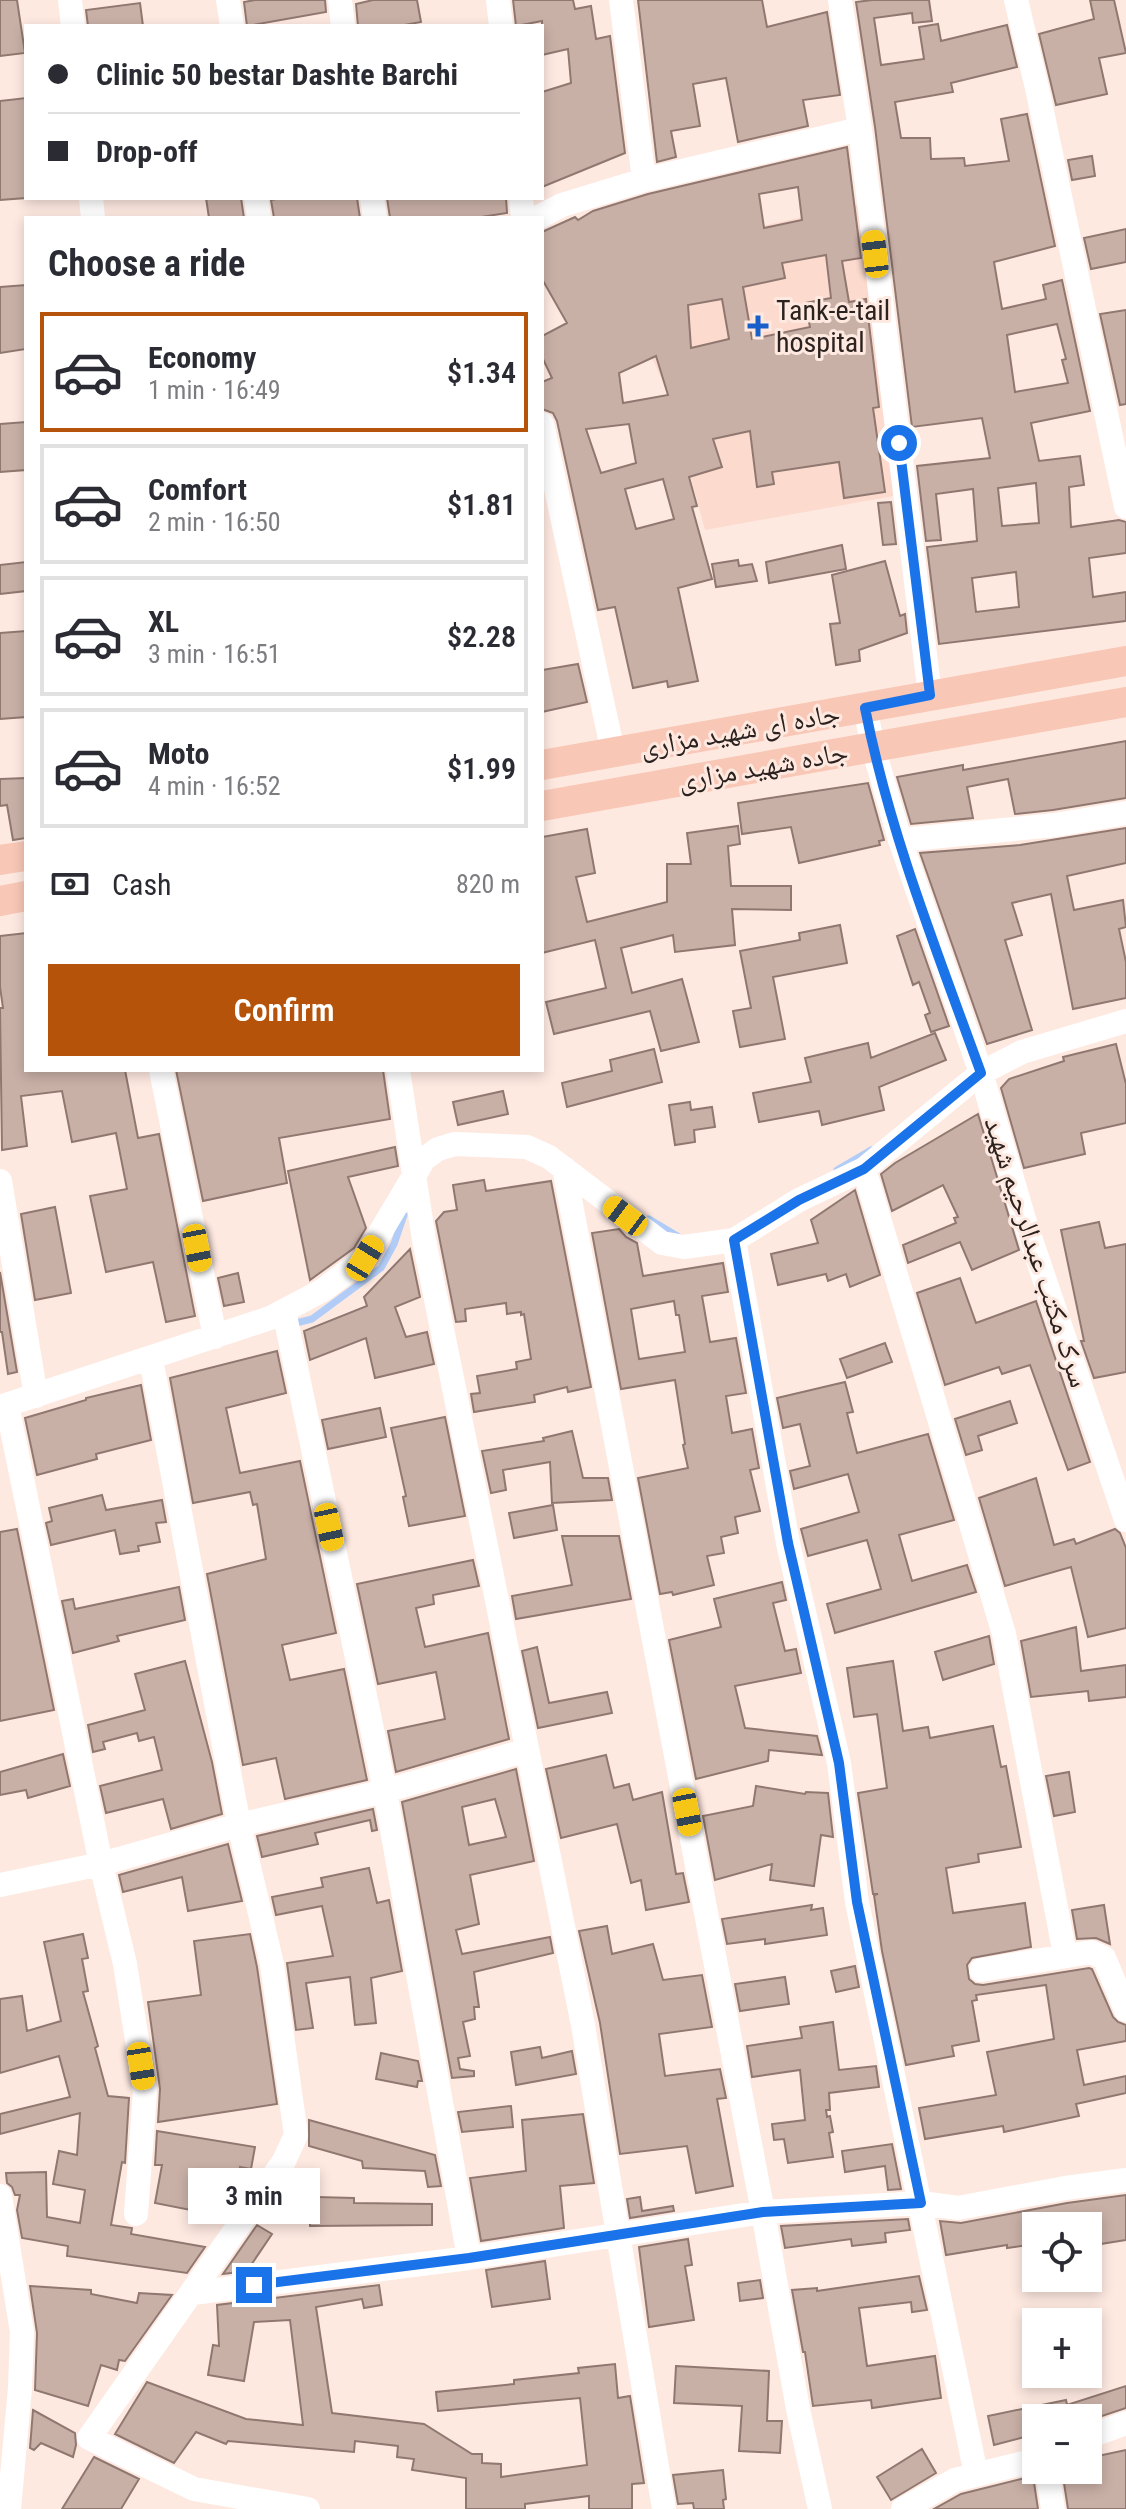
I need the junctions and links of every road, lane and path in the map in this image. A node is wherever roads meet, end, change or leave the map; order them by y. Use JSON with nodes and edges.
{"nodes":[{"id":1,"x":70,"y":0,"type":"edge"},
{"id":2,"x":228,"y":0,"type":"edge"},
{"id":3,"x":340,"y":0,"type":"edge"},
{"id":4,"x":498,"y":0,"type":"edge"},
{"id":5,"x":621,"y":0,"type":"edge"},
{"id":6,"x":840,"y":0,"type":"edge"},
{"id":7,"x":1016,"y":0,"type":"edge"},
{"id":8,"x":73,"y":24,"type":"edge"},
{"id":9,"x":232,"y":24,"type":"edge"},
{"id":10,"x":343,"y":24,"type":"edge"},
{"id":11,"x":501,"y":24,"type":"edge"},
{"id":12,"x":860,"y":129,"type":"junction"},
{"id":13,"x":644,"y":180,"type":"junction"},
{"id":14,"x":541,"y":216,"type":"edge"},
{"id":15,"x":544,"y":433,"type":"edge"},
{"id":16,"x":1126,"y":507,"type":"edge"},
{"id":17,"x":1126,"y":661,"type":"edge"},
{"id":18,"x":930,"y":695,"type":"junction"},
{"id":19,"x":1126,"y":702,"type":"edge"},
{"id":20,"x":865,"y":708,"type":"junction"},
{"id":21,"x":873,"y":747,"type":"junction"},
{"id":22,"x":613,"y":752,"type":"junction"},
{"id":23,"x":544,"y":765,"type":"edge"},
{"id":24,"x":544,"y":806,"type":"edge"},
{"id":25,"x":1126,"y":813,"type":"edge"},
{"id":26,"x":900,"y":840,"type":"junction"},
{"id":27,"x":24,"y":856,"type":"edge"},
{"id":28,"x":0,"y":860,"type":"edge"},
{"id":29,"x":24,"y":896,"type":"edge"},
{"id":30,"x":0,"y":901,"type":"edge"},
{"id":31,"x":1126,"y":1021,"type":"edge"},
{"id":32,"x":161,"y":1072,"type":"edge"},
{"id":33,"x":398,"y":1072,"type":"edge"},
{"id":34,"x":981,"y":1073,"type":"junction"},
{"id":35,"x":564,"y":1168,"type":"junction"},
{"id":36,"x":864,"y":1169,"type":"junction"},
{"id":37,"x":414,"y":1176,"type":"junction"},
{"id":38,"x":0,"y":1181,"type":"edge"},
{"id":39,"x":734,"y":1240,"type":"junction"},
{"id":40,"x":284,"y":1311,"type":"junction"},
{"id":41,"x":215,"y":1337,"type":"junction"},
{"id":42,"x":151,"y":1359,"type":"junction"},
{"id":43,"x":36,"y":1396,"type":"junction"},
{"id":44,"x":4,"y":1406,"type":"edge"},
{"id":45,"x":1126,"y":1520,"type":"edge"},
{"id":46,"x":527,"y":1750,"type":"junction"},
{"id":47,"x":385,"y":1791,"type":"junction"},
{"id":48,"x":239,"y":1825,"type":"junction"},
{"id":49,"x":101,"y":1864,"type":"junction"},
{"id":50,"x":0,"y":1885,"type":"edge"},
{"id":51,"x":1065,"y":1955,"type":"junction"},
{"id":52,"x":981,"y":1970,"type":"dead end"},
{"id":53,"x":1126,"y":2010,"type":"edge"},
{"id":54,"x":1126,"y":2180,"type":"edge"},
{"id":55,"x":0,"y":2196,"type":"edge"},
{"id":56,"x":921,"y":2203,"type":"junction"},
{"id":57,"x":763,"y":2212,"type":"junction"},
{"id":58,"x":136,"y":2214,"type":"dead end"},
{"id":59,"x":619,"y":2235,"type":"junction"},
{"id":60,"x":469,"y":2258,"type":"junction"},
{"id":61,"x":193,"y":2293,"type":"junction"},
{"id":62,"x":1126,"y":2423,"type":"edge"},
{"id":63,"x":1102,"y":2432,"type":"edge"},
{"id":64,"x":1022,"y":2463,"type":"edge"},
{"id":65,"x":976,"y":2474,"type":"junction"},
{"id":66,"x":1049,"y":2484,"type":"edge"},
{"id":67,"x":10,"y":2504,"type":"edge"},
{"id":68,"x":33,"y":2509,"type":"edge"},
{"id":69,"x":308,"y":2509,"type":"edge"},
{"id":70,"x":664,"y":2509,"type":"edge"},
{"id":71,"x":820,"y":2509,"type":"edge"},
{"id":72,"x":903,"y":2509,"type":"edge"},
{"id":73,"x":1053,"y":2509,"type":"edge"}],
"edges":[{"from":1,"to":8,"type":"street"},
{"from":2,"to":9,"type":"street"},
{"from":3,"to":10,"type":"street"},
{"from":4,"to":11,"type":"street"},
{"from":5,"to":13,"type":"street"},
{"from":6,"to":12,"type":"street"},
{"from":7,"to":16,"type":"street"},
{"from":12,"to":13,"type":"street"},
{"from":12,"to":18,"type":"street"},
{"from":13,"to":14,"type":"street"},
{"from":15,"to":22,"type":"street"},
{"from":17,"to":18,"type":"main road","name":"جاده ای شهید مزاری"},
{"from":18,"to":20,"type":"main road","name":"جاده ای شهید مزاری"},
{"from":19,"to":21,"type":"main road","name":"جاده شهید مزاری"},
{"from":20,"to":21,"type":"street","name":"سرک مکتب عبدالرحیم شهید"},
{"from":20,"to":22,"type":"main road","name":"جاده ای شهید مزاری"},
{"from":21,"to":24,"type":"main road","name":"جاده شهید مزاری"},
{"from":21,"to":26,"type":"street","name":"سرک مکتب عبدالرحیم شهید"},
{"from":22,"to":23,"type":"main road","name":"جاده ای شهید مزاری"},
{"from":25,"to":26,"type":"street"},
{"from":26,"to":34,"type":"street","name":"سرک مکتب عبدالرحیم شهید"},
{"from":27,"to":28,"type":"main road"},
{"from":29,"to":30,"type":"main road"},
{"from":31,"to":34,"type":"street"},
{"from":32,"to":41,"type":"street"},
{"from":33,"to":37,"type":"street"},
{"from":34,"to":36,"type":"street"},
{"from":34,"to":45,"type":"street","name":"سرک مکتب عبدالرحیم شهید"},
{"from":35,"to":37,"type":"street"},
{"from":35,"to":39,"type":"street"},
{"from":35,"to":57,"type":"street"},
{"from":36,"to":39,"type":"street"},
{"from":36,"to":51,"type":"street"},
{"from":37,"to":40,"type":"street"},
{"from":37,"to":46,"type":"street"},
{"from":38,"to":43,"type":"street"},
{"from":39,"to":56,"type":"street"},
{"from":40,"to":41,"type":"street"},
{"from":40,"to":47,"type":"street"},
{"from":41,"to":42,"type":"street"},
{"from":42,"to":43,"type":"street"},
{"from":42,"to":48,"type":"street"},
{"from":43,"to":44,"type":"street"},
{"from":44,"to":49,"type":"street"},
{"from":46,"to":47,"type":"street"},
{"from":46,"to":59,"type":"street"},
{"from":47,"to":48,"type":"street"},
{"from":47,"to":60,"type":"street"},
{"from":48,"to":49,"type":"street"},
{"from":48,"to":61,"type":"street"},
{"from":49,"to":50,"type":"street"},
{"from":49,"to":58,"type":"street"},
{"from":51,"to":52,"type":"street"},
{"from":51,"to":53,"type":"street"},
{"from":54,"to":56,"type":"street"},
{"from":55,"to":67,"type":"street"},
{"from":56,"to":57,"type":"street"},
{"from":56,"to":65,"type":"street"},
{"from":57,"to":59,"type":"street"},
{"from":57,"to":71,"type":"street"},
{"from":59,"to":60,"type":"street"},
{"from":59,"to":70,"type":"street"},
{"from":60,"to":61,"type":"street"},
{"from":61,"to":69,"type":"street"},
{"from":62,"to":63,"type":"street"},
{"from":64,"to":65,"type":"street"},
{"from":65,"to":72,"type":"street"},
{"from":66,"to":73,"type":"street"},
{"from":67,"to":68,"type":"street"}]}
